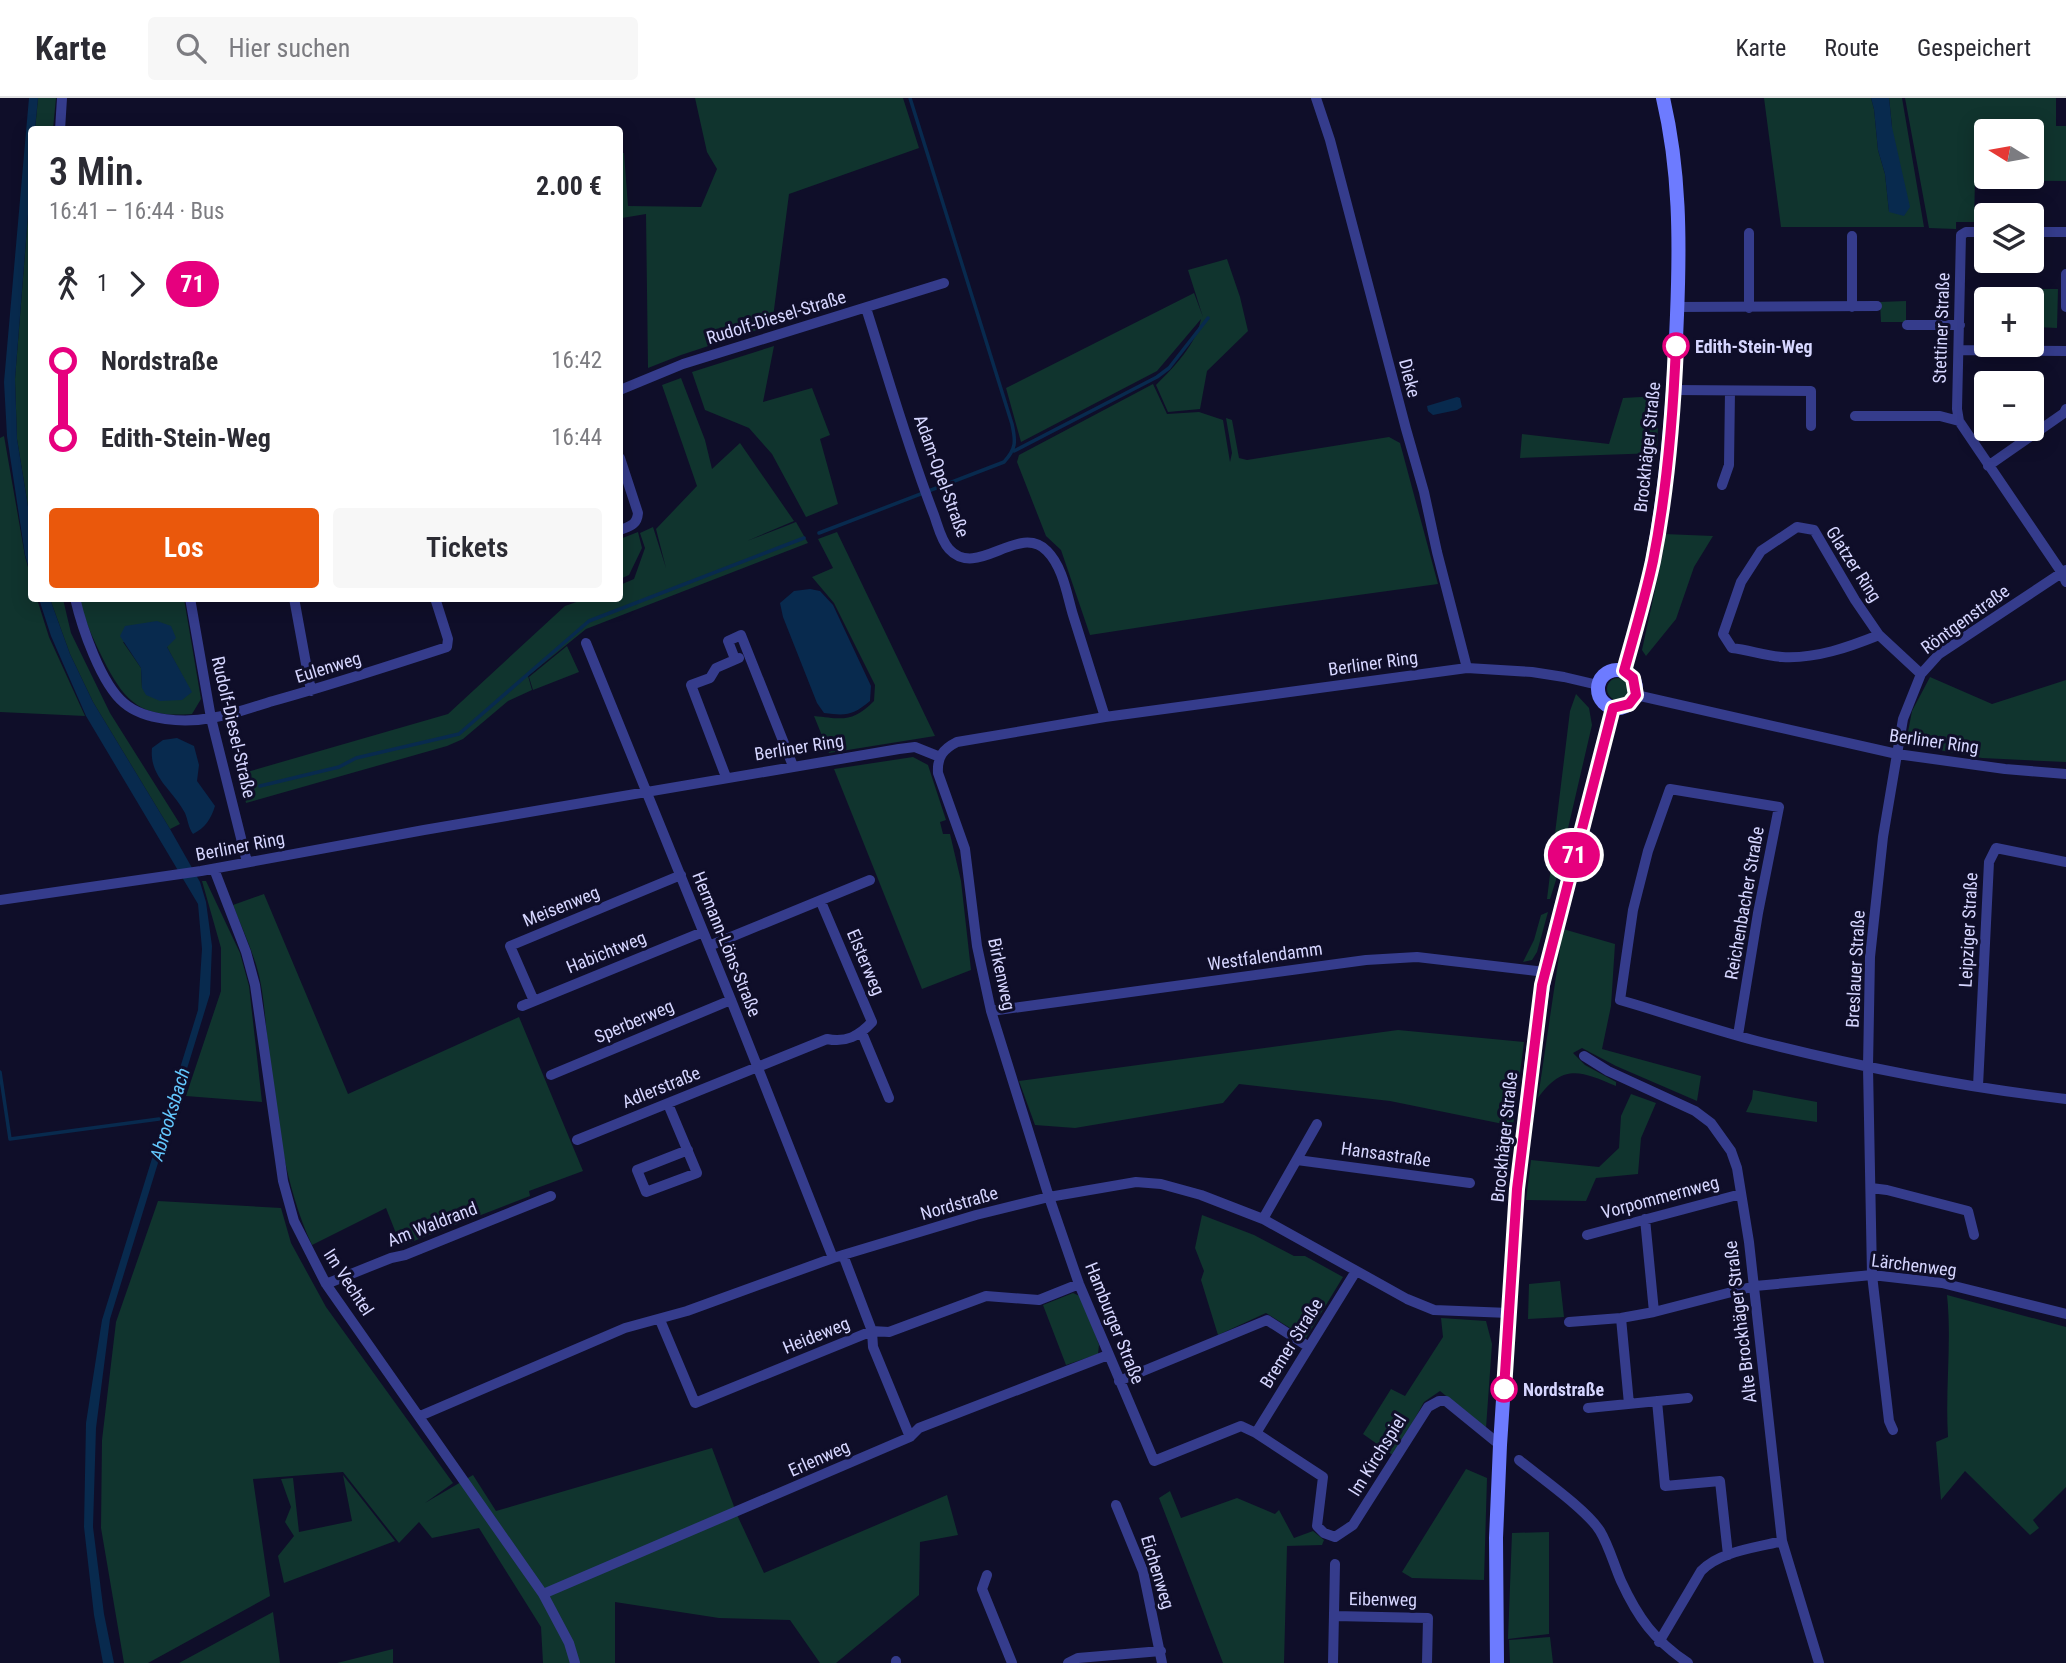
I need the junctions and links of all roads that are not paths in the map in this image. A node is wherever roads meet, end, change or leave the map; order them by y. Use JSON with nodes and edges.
{"nodes":[{"id":1,"x":62,"y":98,"type":"edge"},
{"id":2,"x":1315,"y":98,"type":"edge"},
{"id":3,"x":1663,"y":98,"type":"edge"},
{"id":4,"x":60,"y":126,"type":"edge"},
{"id":5,"x":1974,"y":232,"type":"edge"},
{"id":6,"x":2044,"y":232,"type":"edge"},
{"id":7,"x":2066,"y":232,"type":"edge"},
{"id":8,"x":1749,"y":233,"type":"dead end"},
{"id":9,"x":1852,"y":236,"type":"dead end"},
{"id":10,"x":2066,"y":274,"type":"edge"},
{"id":11,"x":944,"y":283,"type":"dead end"},
{"id":12,"x":1877,"y":306,"type":"dead end"},
{"id":13,"x":1677,"y":307,"type":"junction"},
{"id":14,"x":1852,"y":307,"type":"junction"},
{"id":15,"x":2066,"y":307,"type":"edge"},
{"id":16,"x":866,"y":308,"type":"junction"},
{"id":17,"x":1749,"y":308,"type":"junction"},
{"id":18,"x":1907,"y":325,"type":"dead end"},
{"id":19,"x":1960,"y":325,"type":"junction"},
{"id":20,"x":1959,"y":350,"type":"junction"},
{"id":21,"x":2066,"y":351,"type":"edge"},
{"id":22,"x":623,"y":389,"type":"edge"},
{"id":23,"x":1674,"y":390,"type":"junction"},
{"id":24,"x":1730,"y":391,"type":"junction"},
{"id":25,"x":2066,"y":409,"type":"edge"},
{"id":26,"x":1855,"y":416,"type":"dead end"},
{"id":27,"x":1959,"y":422,"type":"junction"},
{"id":28,"x":1811,"y":426,"type":"dead end"},
{"id":29,"x":1988,"y":466,"type":"junction"},
{"id":30,"x":623,"y":467,"type":"edge"},
{"id":31,"x":1722,"y":485,"type":"dead end"},
{"id":32,"x":623,"y":529,"type":"edge"},
{"id":33,"x":2065,"y":575,"type":"edge"},
{"id":34,"x":76,"y":602,"type":"edge"},
{"id":35,"x":191,"y":602,"type":"edge"},
{"id":36,"x":295,"y":602,"type":"edge"},
{"id":37,"x":436,"y":602,"type":"edge"},
{"id":38,"x":1880,"y":635,"type":"junction"},
{"id":39,"x":586,"y":643,"type":"dead end"},
{"id":40,"x":749,"y":654,"type":"junction"},
{"id":41,"x":735,"y":659,"type":"junction"},
{"id":42,"x":1467,"y":668,"type":"junction"},
{"id":43,"x":1624,"y":671,"type":"junction"},
{"id":44,"x":1922,"y":674,"type":"junction"},
{"id":45,"x":1598,"y":685,"type":"junction"},
{"id":46,"x":312,"y":691,"type":"junction"},
{"id":47,"x":1636,"y":695,"type":"junction"},
{"id":48,"x":1613,"y":708,"type":"junction"},
{"id":49,"x":1105,"y":716,"type":"junction"},
{"id":50,"x":211,"y":718,"type":"junction"},
{"id":51,"x":1897,"y":754,"type":"junction"},
{"id":52,"x":940,"y":757,"type":"junction"},
{"id":53,"x":793,"y":766,"type":"junction"},
{"id":54,"x":2066,"y":774,"type":"edge"},
{"id":55,"x":726,"y":778,"type":"junction"},
{"id":56,"x":647,"y":792,"type":"junction"},
{"id":57,"x":247,"y":862,"type":"junction"},
{"id":58,"x":2066,"y":862,"type":"edge"},
{"id":59,"x":214,"y":869,"type":"junction"},
{"id":60,"x":681,"y":875,"type":"junction"},
{"id":61,"x":870,"y":880,"type":"dead end"},
{"id":62,"x":0,"y":900,"type":"edge"},
{"id":63,"x":821,"y":902,"type":"junction"},
{"id":64,"x":703,"y":932,"type":"junction"},
{"id":65,"x":709,"y":946,"type":"junction"},
{"id":66,"x":1545,"y":972,"type":"junction"},
{"id":67,"x":731,"y":1000,"type":"junction"},
{"id":68,"x":534,"y":1001,"type":"junction"},
{"id":69,"x":522,"y":1006,"type":"dead end"},
{"id":70,"x":991,"y":1012,"type":"junction"},
{"id":71,"x":862,"y":1033,"type":"junction"},
{"id":72,"x":1738,"y":1035,"type":"junction"},
{"id":73,"x":1584,"y":1056,"type":"dead end"},
{"id":74,"x":758,"y":1066,"type":"junction"},
{"id":75,"x":1868,"y":1067,"type":"junction"},
{"id":76,"x":551,"y":1075,"type":"dead end"},
{"id":77,"x":1978,"y":1086,"type":"junction"},
{"id":78,"x":889,"y":1098,"type":"dead end"},
{"id":79,"x":2066,"y":1099,"type":"edge"},
{"id":80,"x":668,"y":1104,"type":"junction"},
{"id":81,"x":1317,"y":1124,"type":"dead end"},
{"id":82,"x":577,"y":1140,"type":"dead end"},
{"id":83,"x":688,"y":1150,"type":"junction"},
{"id":84,"x":1297,"y":1160,"type":"junction"},
{"id":85,"x":1470,"y":1183,"type":"dead end"},
{"id":86,"x":1871,"y":1188,"type":"junction"},
{"id":87,"x":1741,"y":1194,"type":"junction"},
{"id":88,"x":551,"y":1196,"type":"dead end"},
{"id":89,"x":1049,"y":1197,"type":"junction"},
{"id":90,"x":1263,"y":1219,"type":"junction"},
{"id":91,"x":1645,"y":1219,"type":"junction"},
{"id":92,"x":1587,"y":1235,"type":"dead end"},
{"id":93,"x":1974,"y":1236,"type":"dead end"},
{"id":94,"x":838,"y":1256,"type":"junction"},
{"id":95,"x":1356,"y":1271,"type":"junction"},
{"id":96,"x":1872,"y":1275,"type":"junction"},
{"id":97,"x":326,"y":1284,"type":"junction"},
{"id":98,"x":1079,"y":1284,"type":"junction"},
{"id":99,"x":1755,"y":1286,"type":"junction"},
{"id":100,"x":1654,"y":1312,"type":"junction"},
{"id":101,"x":1509,"y":1313,"type":"junction"},
{"id":102,"x":2066,"y":1314,"type":"edge"},
{"id":103,"x":1621,"y":1318,"type":"junction"},
{"id":104,"x":660,"y":1320,"type":"junction"},
{"id":105,"x":1569,"y":1322,"type":"dead end"},
{"id":106,"x":872,"y":1331,"type":"junction"},
{"id":107,"x":1309,"y":1347,"type":"junction"},
{"id":108,"x":1108,"y":1355,"type":"junction"},
{"id":109,"x":1119,"y":1381,"type":"junction"},
{"id":110,"x":1688,"y":1398,"type":"dead end"},
{"id":111,"x":1657,"y":1401,"type":"junction"},
{"id":112,"x":1629,"y":1404,"type":"junction"},
{"id":113,"x":1588,"y":1408,"type":"dead end"},
{"id":114,"x":420,"y":1416,"type":"junction"},
{"id":115,"x":1893,"y":1430,"type":"dead end"},
{"id":116,"x":1256,"y":1433,"type":"junction"},
{"id":117,"x":910,"y":1437,"type":"junction"},
{"id":118,"x":1500,"y":1446,"type":"junction"},
{"id":119,"x":1519,"y":1460,"type":"dead end"},
{"id":120,"x":1116,"y":1505,"type":"dead end"},
{"id":121,"x":1782,"y":1541,"type":"junction"},
{"id":122,"x":1728,"y":1555,"type":"junction"},
{"id":123,"x":1335,"y":1564,"type":"dead end"},
{"id":124,"x":987,"y":1575,"type":"dead end"},
{"id":125,"x":543,"y":1594,"type":"junction"},
{"id":126,"x":1334,"y":1616,"type":"junction"},
{"id":127,"x":1659,"y":1642,"type":"junction"},
{"id":128,"x":1162,"y":1657,"type":"edge"},
{"id":129,"x":575,"y":1663,"type":"edge"},
{"id":130,"x":1012,"y":1663,"type":"edge"},
{"id":131,"x":1068,"y":1663,"type":"edge"},
{"id":132,"x":1334,"y":1663,"type":"edge"},
{"id":133,"x":1427,"y":1663,"type":"edge"},
{"id":134,"x":1497,"y":1663,"type":"edge"},
{"id":135,"x":1688,"y":1663,"type":"edge"},
{"id":136,"x":1819,"y":1663,"type":"edge"}],
"edges":[{"from":1,"to":4,"type":"street"},
{"from":2,"to":42,"type":"street","name":"Dieke"},
{"from":3,"to":13,"type":"street","name":"Brockhäger Straße"},
{"from":5,"to":19,"type":"street","name":"Stettiner Straße"},
{"from":6,"to":7,"type":"street"},
{"from":8,"to":17,"type":"street"},
{"from":9,"to":14,"type":"street"},
{"from":10,"to":15,"type":"street"},
{"from":11,"to":16,"type":"street","name":"Rudolf-Diesel-Straße"},
{"from":12,"to":14,"type":"street"},
{"from":13,"to":17,"type":"street"},
{"from":13,"to":23,"type":"street","name":"Brockhäger Straße"},
{"from":14,"to":17,"type":"street"},
{"from":16,"to":22,"type":"street","name":"Rudolf-Diesel-Straße"},
{"from":16,"to":49,"type":"street","name":"Adam-Opel-Straße"},
{"from":18,"to":19,"type":"street"},
{"from":19,"to":20,"type":"street","name":"Stettiner Straße"},
{"from":20,"to":21,"type":"street"},
{"from":20,"to":27,"type":"street","name":"Stettiner Straße"},
{"from":23,"to":24,"type":"street"},
{"from":23,"to":43,"type":"street","name":"Brockhäger Straße"},
{"from":24,"to":28,"type":"street"},
{"from":24,"to":31,"type":"street"},
{"from":25,"to":29,"type":"street"},
{"from":26,"to":27,"type":"street"},
{"from":27,"to":29,"type":"street"},
{"from":29,"to":33,"type":"street"},
{"from":30,"to":32,"type":"street"},
{"from":33,"to":44,"type":"street","name":"Röntgenstraße"},
{"from":34,"to":50,"type":"street"},
{"from":35,"to":50,"type":"street","name":"Rudolf-Diesel-Straße"},
{"from":36,"to":46,"type":"street"},
{"from":37,"to":46,"type":"street","name":"Eulenweg"},
{"from":38,"to":38,"type":"street","name":"Glatzer Ring"},
{"from":38,"to":44,"type":"street","name":"Glatzer Ring"},
{"from":39,"to":56,"type":"street","name":"Hermann-Löns-Straße"},
{"from":40,"to":41,"type":"street"},
{"from":40,"to":41,"type":"street"},
{"from":40,"to":53,"type":"street"},
{"from":41,"to":55,"type":"street"},
{"from":42,"to":45,"type":"street","name":"Berliner Ring"},
{"from":42,"to":49,"type":"street","name":"Berliner Ring"},
{"from":43,"to":45,"type":"street"},
{"from":43,"to":47,"type":"street"},
{"from":44,"to":51,"type":"street","name":"Röntgenstraße"},
{"from":45,"to":48,"type":"street"},
{"from":46,"to":50,"type":"street","name":"Eulenweg"},
{"from":47,"to":48,"type":"street"},
{"from":47,"to":51,"type":"street","name":"Berliner Ring"},
{"from":48,"to":66,"type":"street","name":"Brockhäger Straße"},
{"from":49,"to":52,"type":"street","name":"Berliner Ring"},
{"from":50,"to":57,"type":"street","name":"Rudolf-Diesel-Straße"},
{"from":51,"to":54,"type":"street","name":"Berliner Ring"},
{"from":51,"to":75,"type":"street","name":"Breslauer Straße"},
{"from":52,"to":53,"type":"street","name":"Berliner Ring"},
{"from":52,"to":70,"type":"street","name":"Birkenweg"},
{"from":53,"to":55,"type":"street","name":"Berliner Ring"},
{"from":55,"to":56,"type":"street","name":"Berliner Ring"},
{"from":56,"to":57,"type":"street","name":"Berliner Ring"},
{"from":56,"to":60,"type":"street","name":"Hermann-Löns-Straße"},
{"from":57,"to":59,"type":"street","name":"Berliner Ring"},
{"from":58,"to":77,"type":"street","name":"Leipziger Straße"},
{"from":59,"to":62,"type":"street","name":"Berliner Ring"},
{"from":59,"to":97,"type":"street","name":"Im Vechtel"},
{"from":60,"to":64,"type":"street","name":"Hermann-Löns-Straße"},
{"from":60,"to":68,"type":"street","name":"Meisenweg"},
{"from":61,"to":63,"type":"street"},
{"from":63,"to":65,"type":"street"},
{"from":63,"to":71,"type":"street","name":"Elsterweg"},
{"from":64,"to":65,"type":"street","name":"Hermann-Löns-Straße"},
{"from":64,"to":68,"type":"street","name":"Habichtweg"},
{"from":65,"to":67,"type":"street","name":"Hermann-Löns-Straße"},
{"from":66,"to":70,"type":"street","name":"Westfalendamm"},
{"from":66,"to":101,"type":"street","name":"Brockhäger Straße"},
{"from":67,"to":74,"type":"street","name":"Hermann-Löns-Straße"},
{"from":67,"to":76,"type":"street","name":"Sperberweg"},
{"from":68,"to":69,"type":"street","name":"Habichtweg"},
{"from":70,"to":89,"type":"street","name":"Birkenweg"},
{"from":71,"to":74,"type":"street"},
{"from":71,"to":78,"type":"street","name":"Elsterweg"},
{"from":72,"to":72,"type":"street","name":"Reichenbacher Straße"},
{"from":72,"to":75,"type":"street","name":"Reichenbacher Straße"},
{"from":73,"to":87,"type":"street","name":"Alte Brockhäger Straße"},
{"from":74,"to":80,"type":"street","name":"Adlerstraße"},
{"from":74,"to":94,"type":"street","name":"Hermann-Löns-Straße"},
{"from":75,"to":77,"type":"street","name":"Reichenbacher Straße"},
{"from":75,"to":86,"type":"street","name":"Breslauer Straße"},
{"from":77,"to":79,"type":"street","name":"Reichenbacher Straße"},
{"from":80,"to":82,"type":"street","name":"Adlerstraße"},
{"from":80,"to":83,"type":"street"},
{"from":81,"to":84,"type":"street"},
{"from":83,"to":83,"type":"street"},
{"from":84,"to":85,"type":"street","name":"Hansastraße"},
{"from":84,"to":90,"type":"street"},
{"from":86,"to":93,"type":"street"},
{"from":86,"to":96,"type":"street","name":"Breslauer Straße"},
{"from":87,"to":91,"type":"street","name":"Vorpommernweg"},
{"from":87,"to":99,"type":"street","name":"Alte Brockhäger Straße"},
{"from":88,"to":97,"type":"street","name":"Am Waldrand"},
{"from":89,"to":90,"type":"street","name":"Nordstraße"},
{"from":89,"to":94,"type":"street","name":"Nordstraße"},
{"from":89,"to":98,"type":"street","name":"Hamburger Straße"},
{"from":90,"to":95,"type":"street","name":"Nordstraße"},
{"from":91,"to":92,"type":"street","name":"Vorpommernweg"},
{"from":91,"to":100,"type":"street"},
{"from":94,"to":104,"type":"street","name":"Nordstraße"},
{"from":94,"to":106,"type":"street","name":"Hermann-Löns-Straße"},
{"from":95,"to":101,"type":"street","name":"Nordstraße"},
{"from":95,"to":107,"type":"street","name":"Bremer Straße"},
{"from":96,"to":99,"type":"street","name":"Lärchenweg"},
{"from":96,"to":102,"type":"street","name":"Lärchenweg"},
{"from":96,"to":115,"type":"street","name":"Breslauer Straße"},
{"from":97,"to":114,"type":"street","name":"Im Vechtel"},
{"from":98,"to":106,"type":"street","name":"Heideweg"},
{"from":98,"to":108,"type":"street","name":"Hamburger Straße"},
{"from":99,"to":100,"type":"street","name":"Lärchenweg"},
{"from":99,"to":121,"type":"street","name":"Alte Brockhäger Straße"},
{"from":100,"to":103,"type":"street","name":"Lärchenweg"},
{"from":101,"to":118,"type":"street","name":"Brockhäger Straße"},
{"from":103,"to":105,"type":"street","name":"Lärchenweg"},
{"from":103,"to":112,"type":"street"},
{"from":104,"to":106,"type":"street","name":"Heideweg"},
{"from":104,"to":114,"type":"street","name":"Nordstraße"},
{"from":106,"to":117,"type":"street","name":"Hermann-Löns-Straße"},
{"from":107,"to":109,"type":"street"},
{"from":107,"to":116,"type":"street","name":"Bremer Straße"},
{"from":108,"to":109,"type":"street","name":"Hamburger Straße"},
{"from":108,"to":117,"type":"street","name":"Erlenweg"},
{"from":109,"to":116,"type":"street","name":"Hamburger Straße"},
{"from":110,"to":111,"type":"street"},
{"from":111,"to":112,"type":"street"},
{"from":111,"to":122,"type":"street"},
{"from":112,"to":113,"type":"street"},
{"from":114,"to":125,"type":"street","name":"Im Vechtel"},
{"from":116,"to":118,"type":"street","name":"Im Kirchspiel"},
{"from":117,"to":125,"type":"street","name":"Erlenweg"},
{"from":118,"to":134,"type":"street","name":"Brockhäger Straße"},
{"from":119,"to":127,"type":"street"},
{"from":120,"to":128,"type":"street","name":"Eichenweg"},
{"from":121,"to":122,"type":"street"},
{"from":121,"to":136,"type":"street","name":"Alte Brockhäger Straße"},
{"from":122,"to":127,"type":"street"},
{"from":123,"to":126,"type":"street"},
{"from":124,"to":130,"type":"street"},
{"from":125,"to":129,"type":"street","name":"Im Vechtel"},
{"from":126,"to":132,"type":"street"},
{"from":126,"to":133,"type":"street","name":"Eibenweg"},
{"from":127,"to":135,"type":"street"},
{"from":128,"to":131,"type":"street","name":"Eichenweg"}]}
